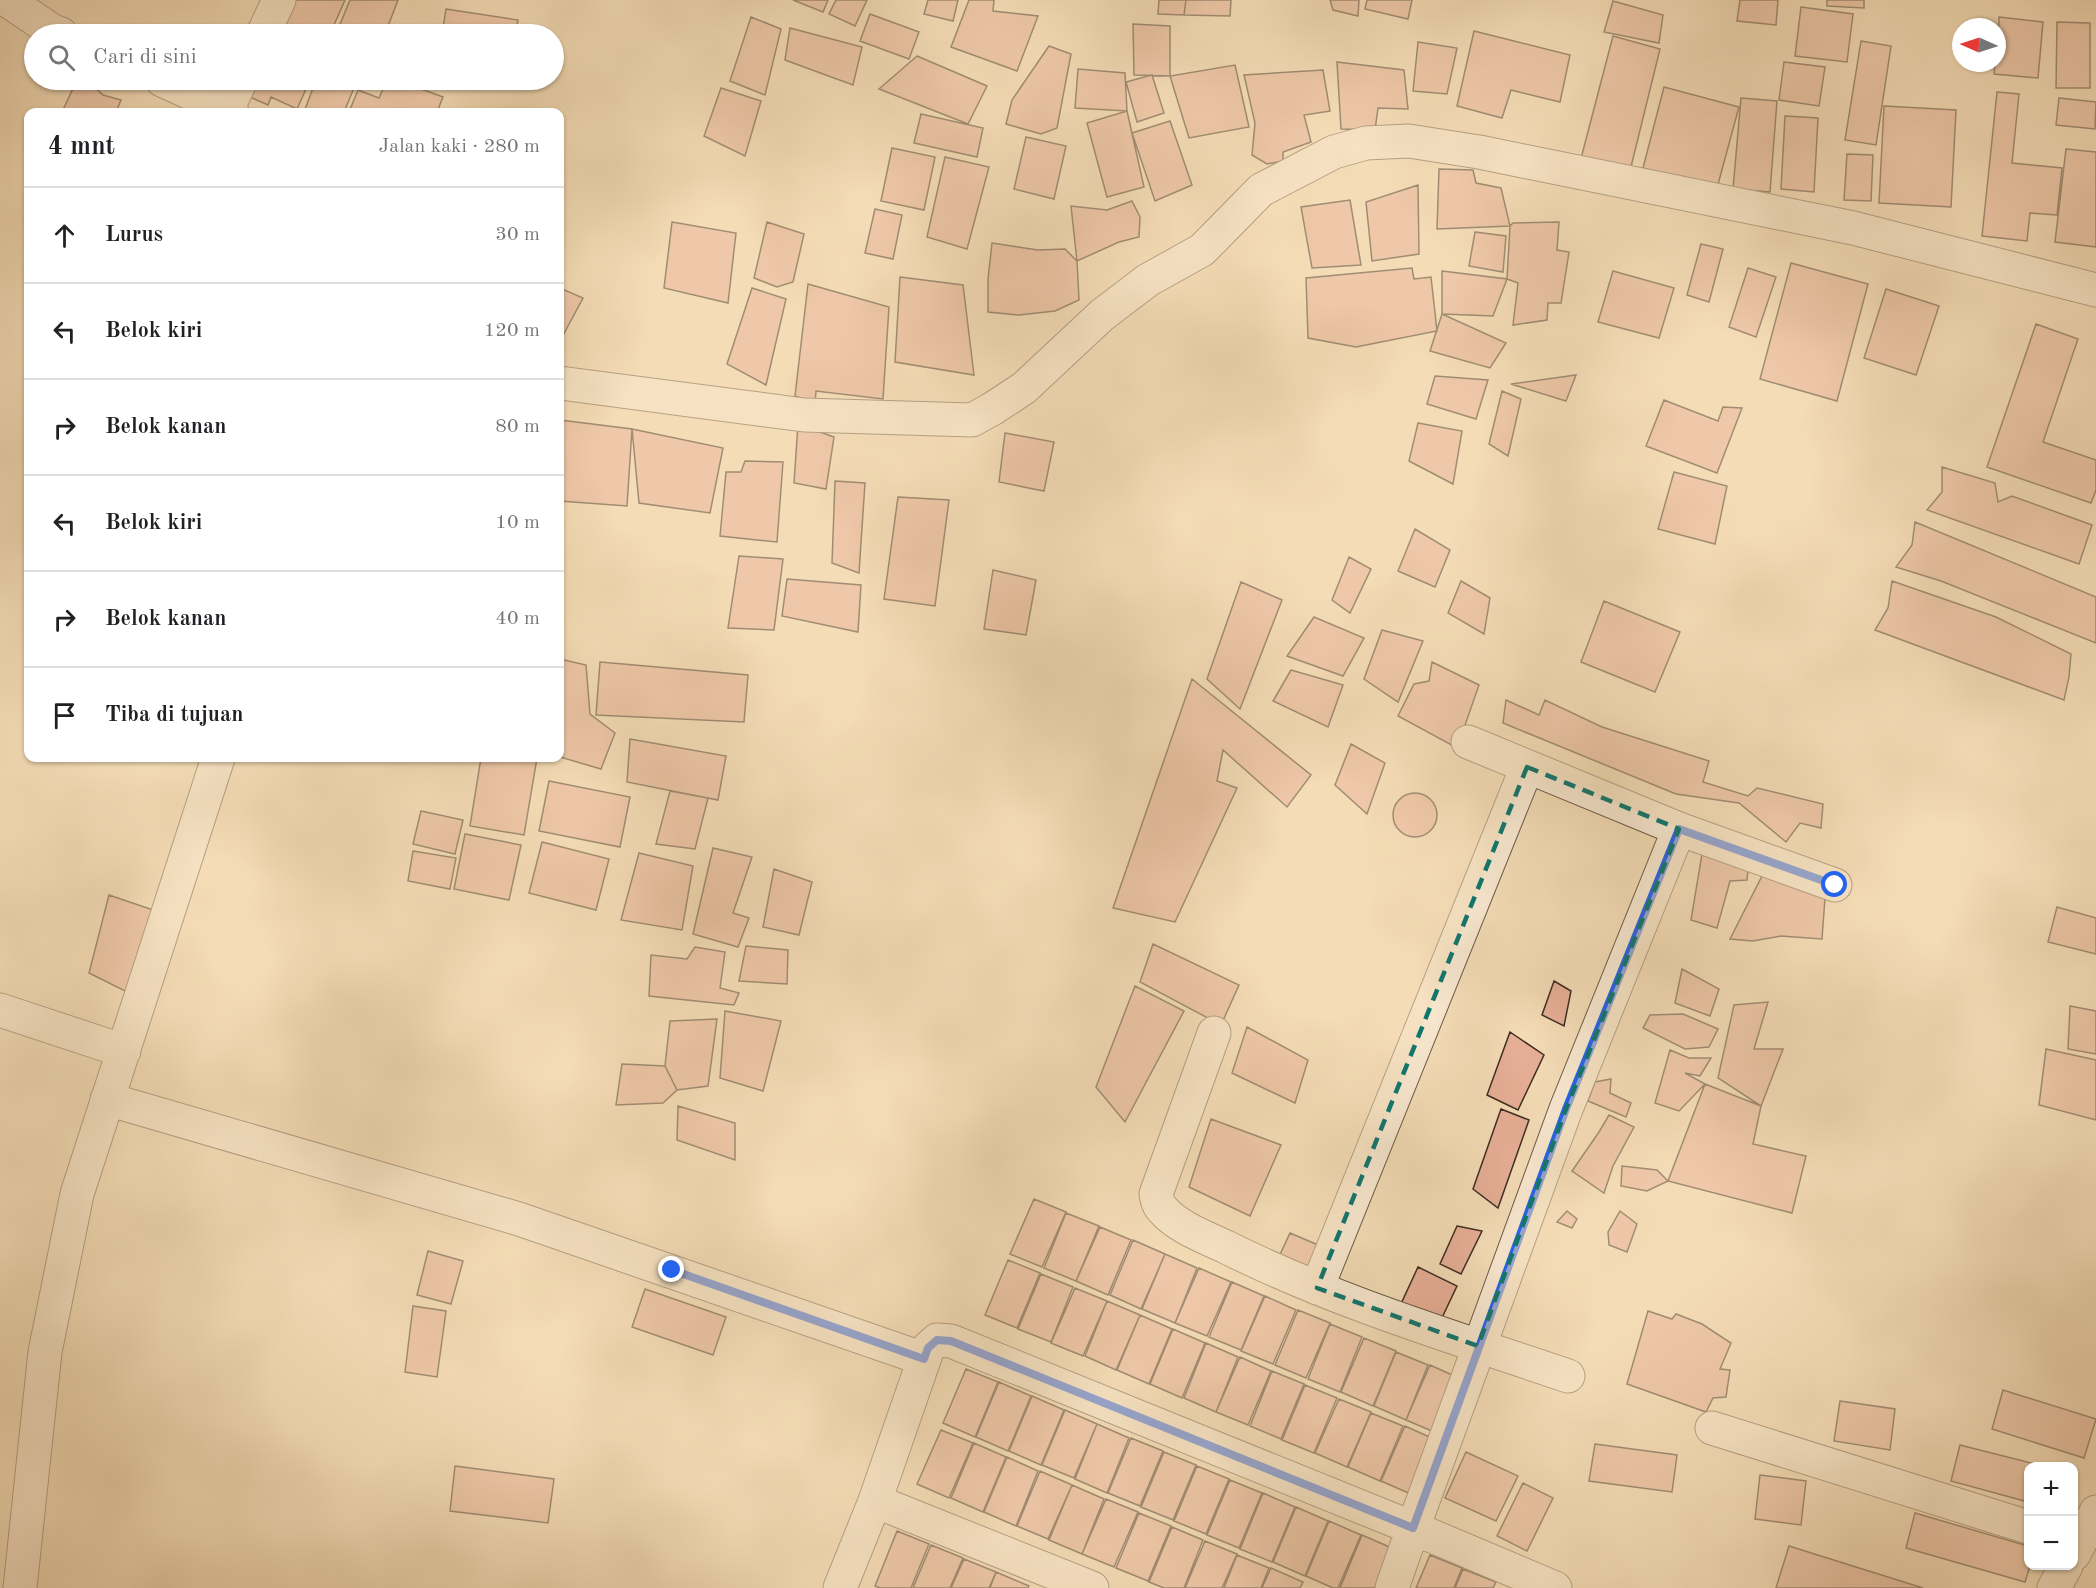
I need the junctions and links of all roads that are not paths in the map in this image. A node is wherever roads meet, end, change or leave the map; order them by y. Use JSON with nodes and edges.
{"nodes":[{"id":1,"x":7,"y":0,"type":"edge"},
{"id":2,"x":279,"y":0,"type":"edge"},
{"id":3,"x":42,"y":24,"type":"edge"},
{"id":4,"x":268,"y":24,"type":"edge"},
{"id":5,"x":184,"y":90,"type":"edge"},
{"id":6,"x":237,"y":90,"type":"edge"},
{"id":7,"x":223,"y":108,"type":"edge"},
{"id":8,"x":230,"y":108,"type":"edge"},
{"id":9,"x":2096,"y":290,"type":"edge"},
{"id":10,"x":564,"y":384,"type":"edge"},
{"id":11,"x":1468,"y":742,"type":"dead end"},
{"id":12,"x":217,"y":762,"type":"edge"},
{"id":13,"x":1527,"y":767,"type":"junction"},
{"id":14,"x":1679,"y":829,"type":"junction"},
{"id":15,"x":1835,"y":885,"type":"dead end"},
{"id":16,"x":0,"y":1010,"type":"edge"},
{"id":17,"x":1214,"y":1033,"type":"dead end"},
{"id":18,"x":124,"y":1051,"type":"junction"},
{"id":19,"x":107,"y":1099,"type":"junction"},
{"id":20,"x":1317,"y":1288,"type":"junction"},
{"id":21,"x":1478,"y":1346,"type":"junction"},
{"id":22,"x":924,"y":1359,"type":"junction"},
{"id":23,"x":1568,"y":1376,"type":"dead end"},
{"id":24,"x":1712,"y":1428,"type":"dead end"},
{"id":25,"x":875,"y":1501,"type":"junction"},
{"id":26,"x":2096,"y":1512,"type":"edge"},
{"id":27,"x":2024,"y":1526,"type":"edge"},
{"id":28,"x":1413,"y":1528,"type":"junction"},
{"id":29,"x":2078,"y":1543,"type":"edge"},
{"id":30,"x":2063,"y":1570,"type":"edge"},
{"id":31,"x":20,"y":1588,"type":"edge"},
{"id":32,"x":840,"y":1588,"type":"edge"},
{"id":33,"x":1092,"y":1588,"type":"edge"},
{"id":34,"x":1392,"y":1588,"type":"edge"},
{"id":35,"x":1555,"y":1588,"type":"edge"},
{"id":36,"x":2054,"y":1588,"type":"edge"}],
"edges":[{"from":1,"to":3,"type":"street"},
{"from":2,"to":4,"type":"street"},
{"from":5,"to":7,"type":"street"},
{"from":6,"to":8,"type":"street"},
{"from":9,"to":10,"type":"street"},
{"from":11,"to":13,"type":"street"},
{"from":12,"to":18,"type":"street"},
{"from":13,"to":14,"type":"street"},
{"from":13,"to":20,"type":"street"},
{"from":14,"to":15,"type":"street"},
{"from":14,"to":21,"type":"street"},
{"from":16,"to":18,"type":"street"},
{"from":17,"to":20,"type":"street"},
{"from":18,"to":19,"type":"street"},
{"from":19,"to":22,"type":"street"},
{"from":19,"to":31,"type":"street"},
{"from":20,"to":21,"type":"street"},
{"from":21,"to":23,"type":"street"},
{"from":21,"to":28,"type":"street"},
{"from":22,"to":25,"type":"street"},
{"from":22,"to":28,"type":"street"},
{"from":24,"to":27,"type":"street"},
{"from":25,"to":32,"type":"street"},
{"from":25,"to":33,"type":"street"},
{"from":26,"to":29,"type":"street"},
{"from":28,"to":34,"type":"street"},
{"from":28,"to":35,"type":"street"},
{"from":30,"to":36,"type":"street"}]}
